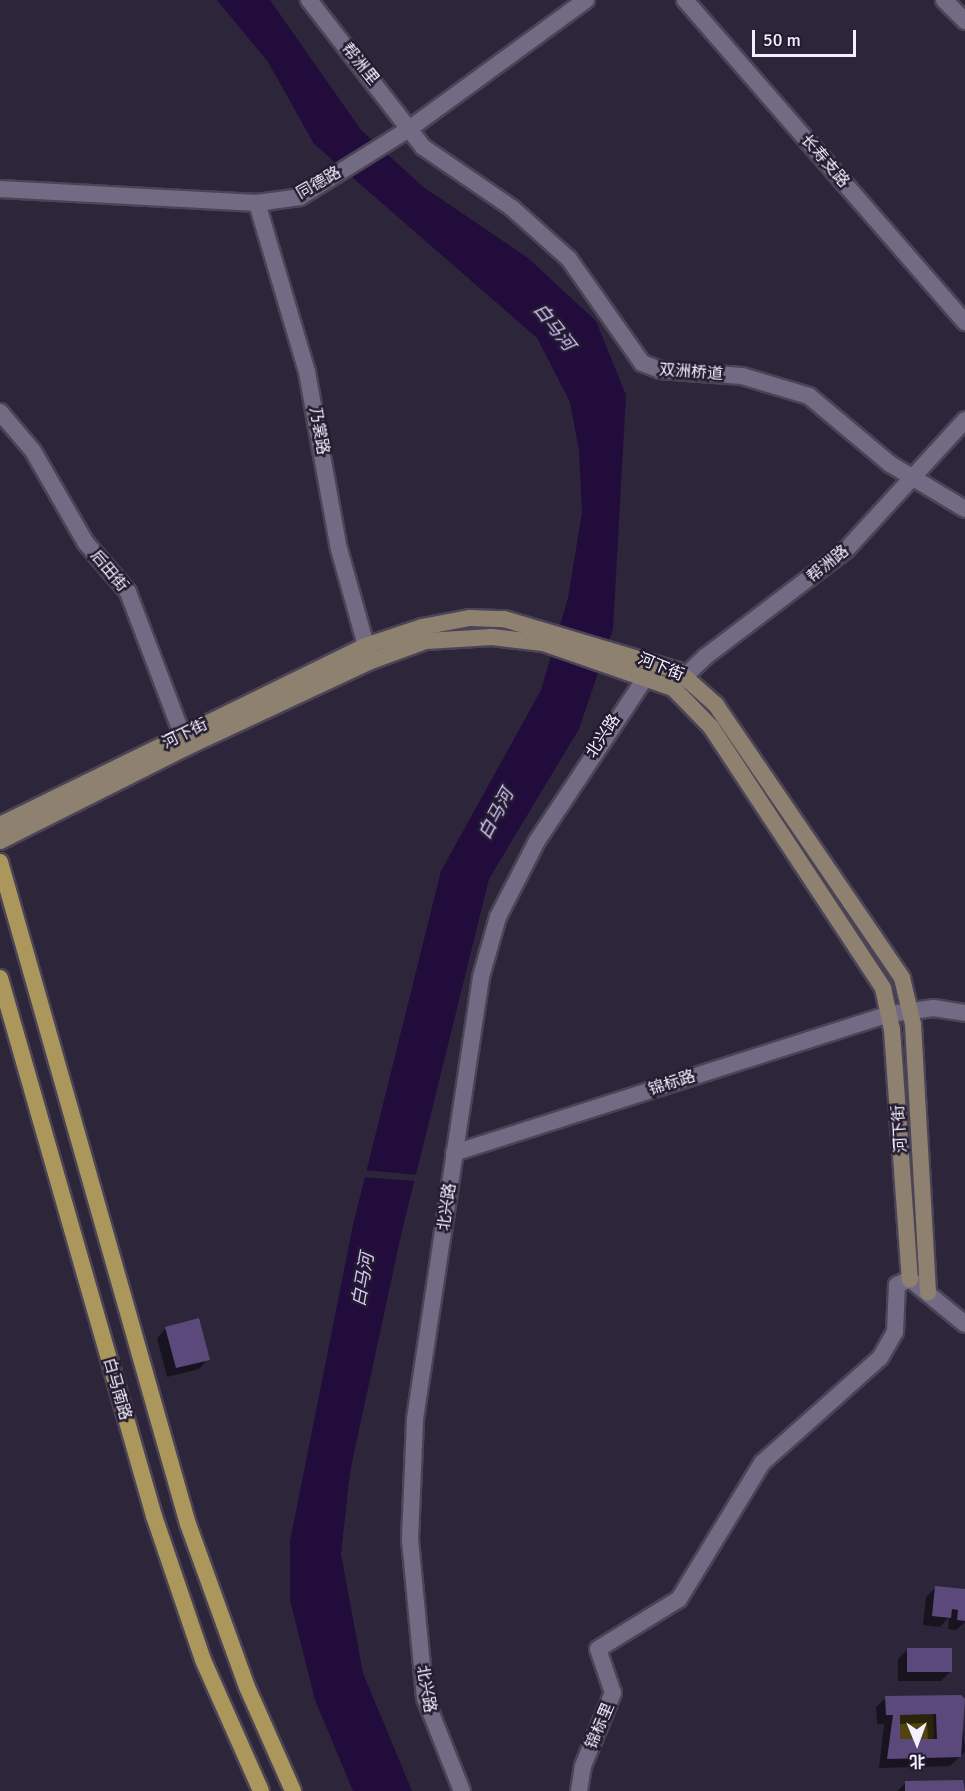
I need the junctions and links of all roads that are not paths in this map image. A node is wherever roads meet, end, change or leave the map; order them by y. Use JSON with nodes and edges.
{"nodes":[{"id":1,"x":309,"y":0,"type":"edge"},
{"id":2,"x":586,"y":0,"type":"edge"},
{"id":3,"x":685,"y":0,"type":"edge"},
{"id":4,"x":944,"y":0,"type":"edge"},
{"id":5,"x":965,"y":21,"type":"edge"},
{"id":6,"x":409,"y":129,"type":"junction"},
{"id":7,"x":0,"y":189,"type":"edge"},
{"id":8,"x":257,"y":203,"type":"junction"},
{"id":9,"x":965,"y":322,"type":"edge"},
{"id":10,"x":2,"y":416,"type":"edge"},
{"id":11,"x":965,"y":420,"type":"edge"},
{"id":12,"x":913,"y":477,"type":"junction"},
{"id":13,"x":965,"y":509,"type":"edge"},
{"id":14,"x":368,"y":653,"type":"junction"},
{"id":15,"x":627,"y":663,"type":"junction"},
{"id":16,"x":657,"y":663,"type":"junction"},
{"id":17,"x":686,"y":675,"type":"junction"},
{"id":18,"x":644,"y":677,"type":"junction"},
{"id":19,"x":673,"y":688,"type":"junction"},
{"id":20,"x":185,"y":741,"type":"junction"},
{"id":21,"x":0,"y":825,"type":"edge"},
{"id":22,"x":0,"y":841,"type":"edge"},
{"id":23,"x":0,"y":862,"type":"edge"},
{"id":24,"x":0,"y":978,"type":"edge"},
{"id":25,"x":911,"y":1009,"type":"junction"},
{"id":26,"x":965,"y":1012,"type":"edge"},
{"id":27,"x":890,"y":1014,"type":"junction"},
{"id":28,"x":454,"y":1153,"type":"junction"},
{"id":29,"x":910,"y":1279,"type":"junction"},
{"id":30,"x":928,"y":1293,"type":"junction"},
{"id":31,"x":965,"y":1324,"type":"edge"},
{"id":32,"x":261,"y":1791,"type":"edge"},
{"id":33,"x":293,"y":1791,"type":"edge"},
{"id":34,"x":462,"y":1791,"type":"edge"},
{"id":35,"x":579,"y":1791,"type":"edge"}],
"edges":[{"from":1,"to":6,"type":"street","name":"帮洲里"},
{"from":2,"to":6,"type":"street","name":"同德路"},
{"from":3,"to":9,"type":"street","name":"长寿支路"},
{"from":4,"to":5,"type":"street"},
{"from":6,"to":8,"type":"street","name":"同德路"},
{"from":6,"to":12,"type":"street","name":"双洲桥道"},
{"from":7,"to":8,"type":"street","name":"同德路"},
{"from":8,"to":14,"type":"street","name":"乃裳路"},
{"from":10,"to":20,"type":"street","name":"后田街"},
{"from":11,"to":12,"type":"street","name":"帮洲路"},
{"from":12,"to":13,"type":"street","name":"双洲桥道"},
{"from":12,"to":17,"type":"street","name":"帮洲路"},
{"from":14,"to":15,"type":"main road","name":"河下街"},
{"from":14,"to":20,"type":"main road","name":"河下街"},
{"from":15,"to":16,"type":"main road","name":"河下街"},
{"from":15,"to":18,"type":"main road","name":"河下街"},
{"from":16,"to":17,"type":"main road","name":"河下街"},
{"from":16,"to":18,"type":"street","name":"北兴路"},
{"from":17,"to":19,"type":"street","name":"帮洲路"},
{"from":17,"to":25,"type":"main road","name":"河下街"},
{"from":18,"to":19,"type":"main road","name":"河下街"},
{"from":18,"to":28,"type":"street","name":"北兴路"},
{"from":19,"to":27,"type":"main road","name":"河下街"},
{"from":20,"to":21,"type":"main road","name":"河下街"},
{"from":20,"to":22,"type":"main road","name":"河下街"},
{"from":23,"to":33,"type":"main road"},
{"from":24,"to":32,"type":"main road","name":"白马南路"},
{"from":25,"to":26,"type":"street","name":"锦标路"},
{"from":25,"to":27,"type":"street","name":"锦标路"},
{"from":25,"to":30,"type":"main road","name":"河下街"},
{"from":27,"to":28,"type":"street","name":"锦标路"},
{"from":27,"to":29,"type":"main road","name":"河下街"},
{"from":28,"to":34,"type":"street","name":"北兴路"},
{"from":29,"to":30,"type":"street"},
{"from":29,"to":35,"type":"street","name":"锦标里"},
{"from":30,"to":31,"type":"street"}]}
